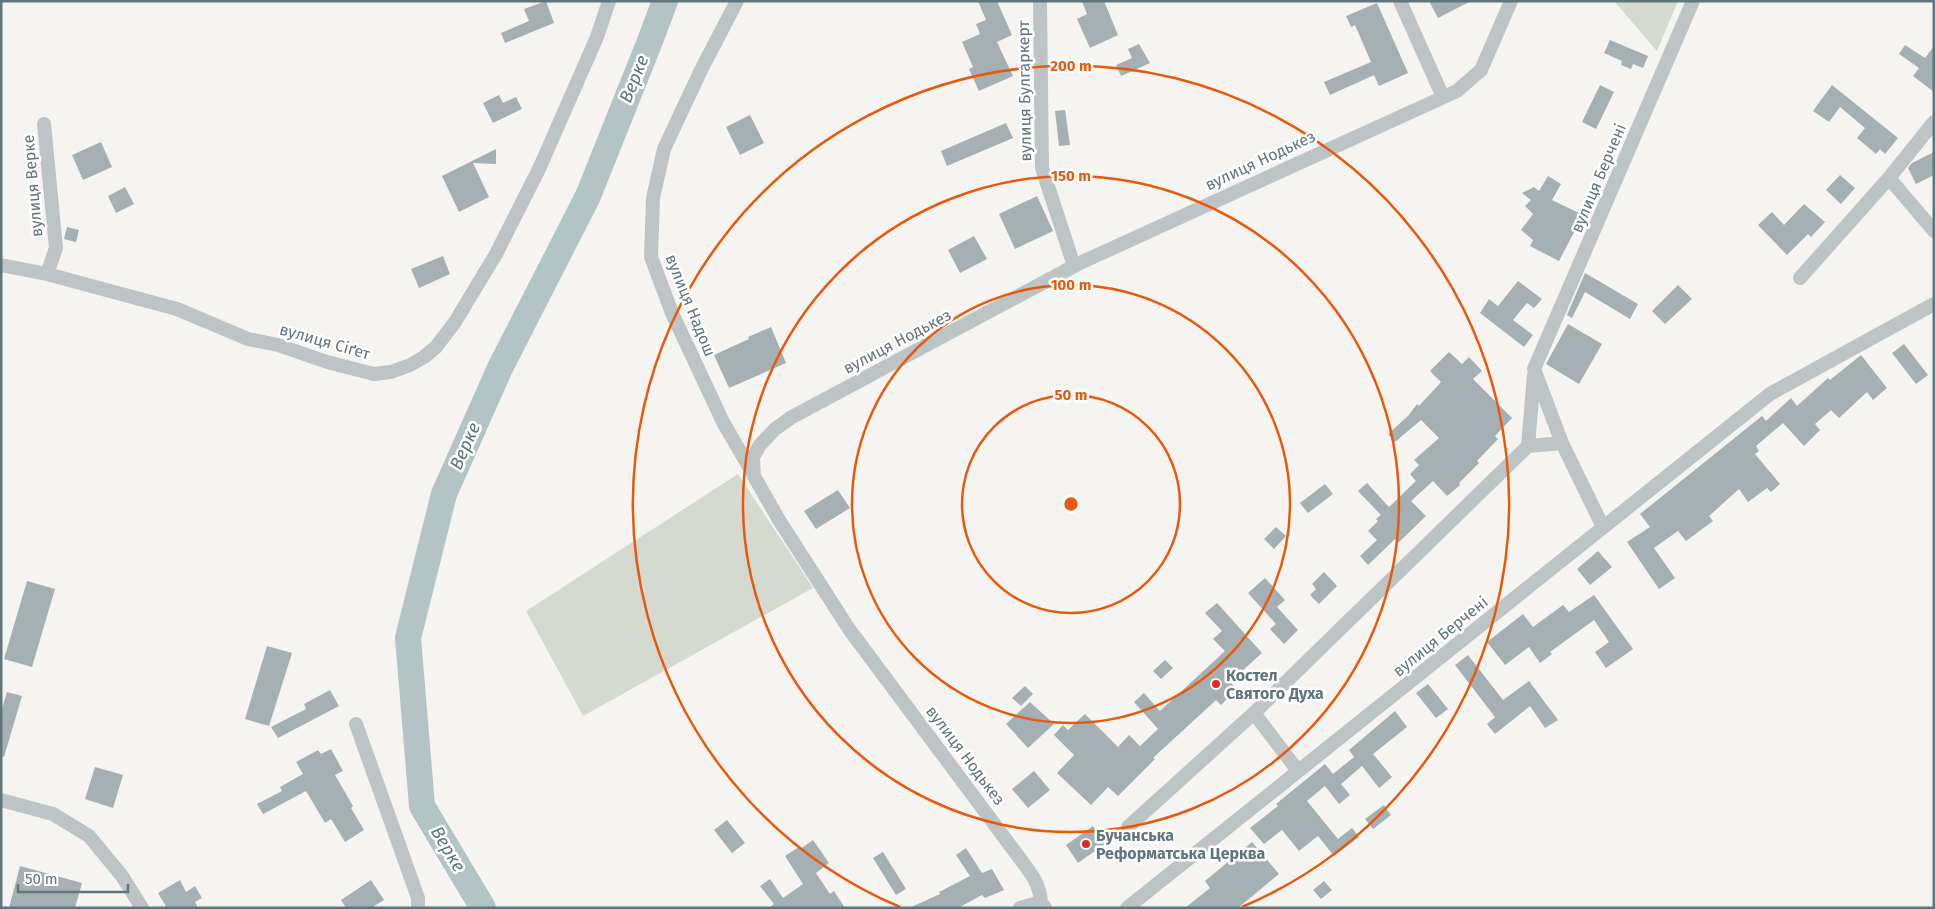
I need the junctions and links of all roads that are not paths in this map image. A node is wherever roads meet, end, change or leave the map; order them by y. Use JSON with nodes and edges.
{"nodes":[{"id":1,"x":608,"y":1,"type":"edge"},
{"id":2,"x":737,"y":1,"type":"edge"},
{"id":3,"x":1040,"y":1,"type":"edge"},
{"id":4,"x":1400,"y":1,"type":"edge"},
{"id":5,"x":1511,"y":1,"type":"edge"},
{"id":6,"x":1693,"y":1,"type":"edge"},
{"id":7,"x":1443,"y":97,"type":"junction"},
{"id":8,"x":1934,"y":122,"type":"edge"},
{"id":9,"x":44,"y":124,"type":"dead end"},
{"id":10,"x":1889,"y":178,"type":"junction"},
{"id":11,"x":1934,"y":231,"type":"edge"},
{"id":12,"x":1,"y":265,"type":"edge"},
{"id":13,"x":1074,"y":266,"type":"junction"},
{"id":14,"x":47,"y":274,"type":"junction"},
{"id":15,"x":1800,"y":278,"type":"dead end"},
{"id":16,"x":1934,"y":304,"type":"edge"},
{"id":17,"x":1534,"y":370,"type":"junction"},
{"id":18,"x":1562,"y":443,"type":"junction"},
{"id":19,"x":1528,"y":446,"type":"junction"},
{"id":20,"x":754,"y":476,"type":"junction"},
{"id":21,"x":1603,"y":527,"type":"junction"},
{"id":22,"x":1254,"y":713,"type":"junction"},
{"id":23,"x":356,"y":724,"type":"dead end"},
{"id":24,"x":1298,"y":771,"type":"junction"},
{"id":25,"x":1,"y":800,"type":"edge"},
{"id":26,"x":1128,"y":828,"type":"dead end"},
{"id":27,"x":1043,"y":905,"type":"edge"},
{"id":28,"x":142,"y":908,"type":"edge"},
{"id":29,"x":418,"y":908,"type":"edge"},
{"id":30,"x":1020,"y":908,"type":"edge"},
{"id":31,"x":1127,"y":908,"type":"edge"}],
"edges":[{"from":1,"to":14,"type":"street","name":"вулиця Сіґет"},
{"from":2,"to":20,"type":"street","name":"вулиця Надош"},
{"from":3,"to":13,"type":"street","name":"вулиця Булгаркерт"},
{"from":4,"to":7,"type":"street"},
{"from":5,"to":7,"type":"street","name":"вулиця Нодькез"},
{"from":6,"to":17,"type":"street","name":"вулиця Берчені"},
{"from":7,"to":13,"type":"street","name":"вулиця Нодькез"},
{"from":8,"to":10,"type":"street"},
{"from":9,"to":14,"type":"street","name":"вулиця Верке"},
{"from":10,"to":11,"type":"street"},
{"from":10,"to":15,"type":"street"},
{"from":12,"to":14,"type":"street","name":"вулиця Сіґет"},
{"from":13,"to":20,"type":"street","name":"вулиця Нодькез"},
{"from":16,"to":21,"type":"street","name":"вулиця Берчені"},
{"from":17,"to":18,"type":"street"},
{"from":17,"to":19,"type":"street","name":"вулиця Берчені"},
{"from":18,"to":19,"type":"street"},
{"from":18,"to":21,"type":"street"},
{"from":19,"to":22,"type":"street"},
{"from":20,"to":27,"type":"street","name":"вулиця Нодькез"},
{"from":21,"to":24,"type":"street","name":"вулиця Берчені"},
{"from":22,"to":24,"type":"street"},
{"from":22,"to":26,"type":"street"},
{"from":23,"to":29,"type":"street"},
{"from":24,"to":31,"type":"street","name":"вулиця Берчені"},
{"from":25,"to":28,"type":"street"},
{"from":27,"to":30,"type":"street"}]}
